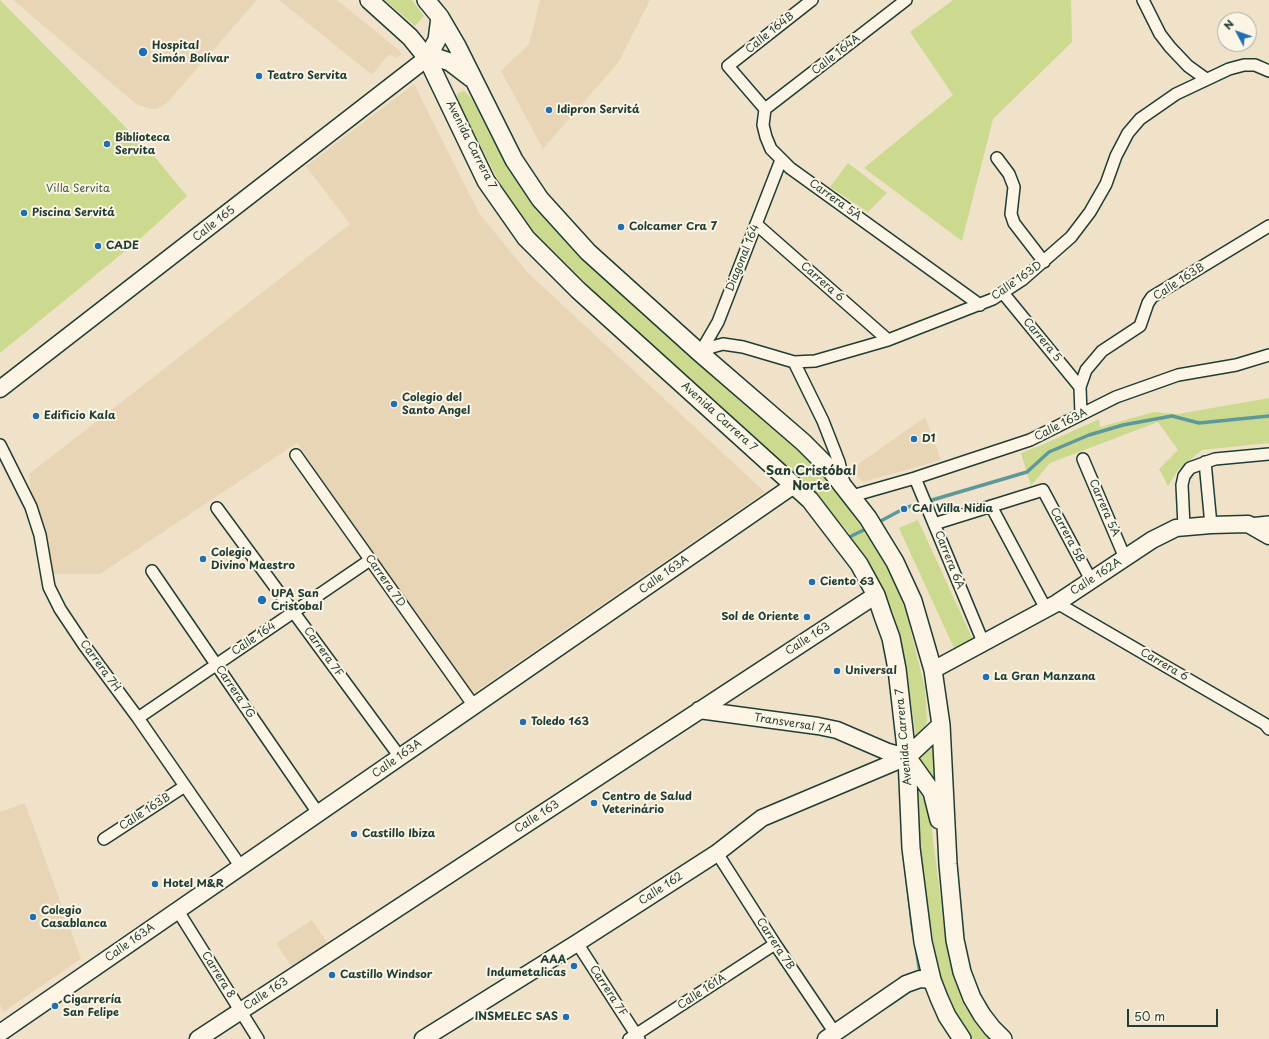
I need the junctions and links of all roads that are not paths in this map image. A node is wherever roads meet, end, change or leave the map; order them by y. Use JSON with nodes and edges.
{"nodes":[{"id":1,"x":369,"y":0,"type":"edge"},
{"id":2,"x":426,"y":0,"type":"edge"},
{"id":3,"x":812,"y":0,"type":"edge"},
{"id":4,"x":906,"y":0,"type":"edge"},
{"id":5,"x":1143,"y":0,"type":"edge"},
{"id":6,"x":440,"y":17,"type":"junction"},
{"id":7,"x":427,"y":58,"type":"junction"},
{"id":8,"x":1269,"y":71,"type":"edge"},
{"id":9,"x":1206,"y":79,"type":"junction"},
{"id":10,"x":477,"y":84,"type":"junction"},
{"id":11,"x":446,"y":97,"type":"junction"},
{"id":12,"x":765,"y":109,"type":"junction"},
{"id":13,"x":997,"y":158,"type":"dead end"},
{"id":14,"x":781,"y":160,"type":"junction"},
{"id":15,"x":756,"y":224,"type":"junction"},
{"id":16,"x":1269,"y":226,"type":"edge"},
{"id":17,"x":1044,"y":262,"type":"junction"},
{"id":18,"x":1003,"y":293,"type":"junction"},
{"id":19,"x":980,"y":305,"type":"junction"},
{"id":20,"x":888,"y":340,"type":"junction"},
{"id":21,"x":700,"y":354,"type":"junction"},
{"id":22,"x":1269,"y":356,"type":"edge"},
{"id":23,"x":794,"y":362,"type":"junction"},
{"id":24,"x":1080,"y":387,"type":"junction"},
{"id":25,"x":0,"y":389,"type":"edge"},
{"id":26,"x":1082,"y":414,"type":"junction"},
{"id":27,"x":0,"y":445,"type":"edge"},
{"id":28,"x":1269,"y":454,"type":"edge"},
{"id":29,"x":296,"y":455,"type":"dead end"},
{"id":30,"x":1083,"y":459,"type":"dead end"},
{"id":31,"x":1205,"y":462,"type":"junction"},
{"id":32,"x":915,"y":478,"type":"junction"},
{"id":33,"x":794,"y":485,"type":"junction"},
{"id":34,"x":849,"y":492,"type":"junction"},
{"id":35,"x":991,"y":506,"type":"junction"},
{"id":36,"x":217,"y":508,"type":"dead end"},
{"id":37,"x":1269,"y":522,"type":"edge"},
{"id":38,"x":934,"y":524,"type":"junction"},
{"id":39,"x":1248,"y":524,"type":"junction"},
{"id":40,"x":1211,"y":525,"type":"junction"},
{"id":41,"x":1184,"y":526,"type":"junction"},
{"id":42,"x":1269,"y":536,"type":"edge"},
{"id":43,"x":1125,"y":558,"type":"junction"},
{"id":44,"x":370,"y":560,"type":"junction"},
{"id":45,"x":152,"y":571,"type":"dead end"},
{"id":46,"x":1091,"y":580,"type":"junction"},
{"id":47,"x":876,"y":595,"type":"junction"},
{"id":48,"x":1051,"y":606,"type":"junction"},
{"id":49,"x":293,"y":612,"type":"junction"},
{"id":50,"x":983,"y":642,"type":"junction"},
{"id":51,"x":216,"y":664,"type":"junction"},
{"id":52,"x":933,"y":670,"type":"junction"},
{"id":53,"x":474,"y":706,"type":"junction"},
{"id":54,"x":699,"y":710,"type":"junction"},
{"id":55,"x":138,"y":718,"type":"junction"},
{"id":56,"x":941,"y":725,"type":"junction"},
{"id":57,"x":1269,"y":729,"type":"edge"},
{"id":58,"x":400,"y":757,"type":"junction"},
{"id":59,"x":907,"y":757,"type":"junction"},
{"id":60,"x":185,"y":786,"type":"junction"},
{"id":61,"x":318,"y":813,"type":"junction"},
{"id":62,"x":104,"y":839,"type":"dead end"},
{"id":63,"x":717,"y":853,"type":"junction"},
{"id":64,"x":948,"y":855,"type":"junction"},
{"id":65,"x":241,"y":867,"type":"junction"},
{"id":66,"x":178,"y":910,"type":"junction"},
{"id":67,"x":577,"y":944,"type":"junction"},
{"id":68,"x":775,"y":944,"type":"junction"},
{"id":69,"x":932,"y":980,"type":"junction"},
{"id":70,"x":240,"y":1011,"type":"junction"},
{"id":71,"x":0,"y":1033,"type":"edge"},
{"id":72,"x":434,"y":1036,"type":"edge"},
{"id":73,"x":831,"y":1036,"type":"edge"},
{"id":74,"x":635,"y":1037,"type":"edge"},
{"id":75,"x":198,"y":1039,"type":"edge"},
{"id":76,"x":258,"y":1039,"type":"edge"},
{"id":77,"x":962,"y":1039,"type":"edge"},
{"id":78,"x":1003,"y":1039,"type":"edge"}],
"edges":[{"from":1,"to":7,"type":"main road","name":"Avenida Carrera 7"},
{"from":2,"to":6,"type":"main road"},
{"from":3,"to":12,"type":"street","name":"Calle 164B"},
{"from":4,"to":12,"type":"street","name":"Calle 164A"},
{"from":5,"to":9,"type":"street"},
{"from":6,"to":7,"type":"main road"},
{"from":6,"to":10,"type":"main road"},
{"from":7,"to":10,"type":"main road"},
{"from":7,"to":11,"type":"main road","name":"Avenida Carrera 7"},
{"from":7,"to":25,"type":"street","name":"Calle 165"},
{"from":8,"to":9,"type":"street","name":"Calle 163D"},
{"from":9,"to":17,"type":"street","name":"Calle 163D"},
{"from":10,"to":11,"type":"main road"},
{"from":10,"to":21,"type":"main road"},
{"from":11,"to":33,"type":"main road","name":"Avenida Carrera 7"},
{"from":12,"to":14,"type":"street","name":"Carrera 5A"},
{"from":13,"to":17,"type":"street"},
{"from":14,"to":15,"type":"street","name":"Diagonal 164"},
{"from":14,"to":19,"type":"street","name":"Carrera 5A"},
{"from":15,"to":20,"type":"street","name":"Carrera 6"},
{"from":15,"to":21,"type":"street","name":"Diagonal 164"},
{"from":16,"to":24,"type":"street","name":"Calle 163B"},
{"from":17,"to":18,"type":"street","name":"Calle 163D"},
{"from":18,"to":19,"type":"street","name":"Calle 163D"},
{"from":18,"to":24,"type":"street","name":"Carrera 5"},
{"from":19,"to":20,"type":"street","name":"Calle 163D"},
{"from":20,"to":23,"type":"street","name":"Calle 163D"},
{"from":21,"to":23,"type":"street","name":"Calle 163D"},
{"from":21,"to":34,"type":"main road"},
{"from":22,"to":26,"type":"street","name":"Calle 163A"},
{"from":23,"to":34,"type":"street"},
{"from":24,"to":26,"type":"street","name":"Calle 163B"},
{"from":26,"to":32,"type":"street","name":"Calle 163A"},
{"from":27,"to":55,"type":"street","name":"Carrera 7H"},
{"from":28,"to":31,"type":"street"},
{"from":29,"to":44,"type":"street","name":"Carrera 7D"},
{"from":30,"to":43,"type":"street","name":"Carrera 5A"},
{"from":31,"to":40,"type":"street"},
{"from":31,"to":41,"type":"street"},
{"from":32,"to":34,"type":"street","name":"Calle 163A"},
{"from":32,"to":38,"type":"street","name":"Carrera 6A"},
{"from":33,"to":47,"type":"main road","name":"Avenida Carrera 7"},
{"from":33,"to":53,"type":"street","name":"Calle 163A"},
{"from":34,"to":52,"type":"main road"},
{"from":35,"to":38,"type":"street"},
{"from":35,"to":46,"type":"street","name":"Carrera 5B"},
{"from":35,"to":48,"type":"street"},
{"from":36,"to":49,"type":"street","name":"Carrera 7F"},
{"from":37,"to":39,"type":"street","name":"Calle 162A"},
{"from":38,"to":50,"type":"street","name":"Carrera 6A"},
{"from":39,"to":40,"type":"street","name":"Calle 162A"},
{"from":39,"to":42,"type":"street"},
{"from":40,"to":41,"type":"street","name":"Calle 162A"},
{"from":41,"to":43,"type":"street","name":"Calle 162A"},
{"from":43,"to":46,"type":"street","name":"Calle 162A"},
{"from":44,"to":49,"type":"street","name":"Calle 164"},
{"from":44,"to":53,"type":"street","name":"Carrera 7D"},
{"from":45,"to":51,"type":"street","name":"Carrera 7G"},
{"from":46,"to":48,"type":"street","name":"Calle 162A"},
{"from":47,"to":54,"type":"street","name":"Calle 163"},
{"from":47,"to":59,"type":"main road","name":"Avenida Carrera 7"},
{"from":48,"to":50,"type":"street","name":"Calle 162A"},
{"from":48,"to":57,"type":"street","name":"Carrera 6"},
{"from":49,"to":51,"type":"street","name":"Calle 164"},
{"from":49,"to":58,"type":"street","name":"Carrera 7F"},
{"from":50,"to":52,"type":"street","name":"Calle 162A"},
{"from":51,"to":55,"type":"street","name":"Calle 164"},
{"from":51,"to":61,"type":"street","name":"Carrera 7G"},
{"from":52,"to":56,"type":"main road"},
{"from":53,"to":58,"type":"street","name":"Calle 163A"},
{"from":54,"to":59,"type":"street","name":"Transversal 7A"},
{"from":54,"to":70,"type":"street","name":"Calle 163"},
{"from":55,"to":60,"type":"street","name":"Carrera 7H"},
{"from":56,"to":59,"type":"main road"},
{"from":56,"to":64,"type":"main road"},
{"from":58,"to":61,"type":"street","name":"Calle 163A"},
{"from":59,"to":63,"type":"street","name":"Calle 162"},
{"from":59,"to":64,"type":"main road"},
{"from":59,"to":69,"type":"main road","name":"Avenida Carrera 7"},
{"from":60,"to":62,"type":"street","name":"Calle 163B"},
{"from":60,"to":65,"type":"street","name":"Carrera 7H"},
{"from":61,"to":65,"type":"street","name":"Calle 163A"},
{"from":63,"to":67,"type":"street","name":"Calle 162"},
{"from":63,"to":68,"type":"street","name":"Carrera 7B"},
{"from":64,"to":78,"type":"main road"},
{"from":65,"to":66,"type":"street","name":"Calle 163A"},
{"from":66,"to":70,"type":"street","name":"Carrera 8"},
{"from":66,"to":71,"type":"street","name":"Calle 163A"},
{"from":67,"to":72,"type":"street","name":"Calle 162"},
{"from":67,"to":74,"type":"street","name":"Carrera 7F"},
{"from":68,"to":73,"type":"street","name":"Carrera 7B"},
{"from":68,"to":74,"type":"street","name":"Calle 161A"},
{"from":69,"to":73,"type":"street"},
{"from":69,"to":77,"type":"main road","name":"Avenida Carrera 7"},
{"from":70,"to":75,"type":"street","name":"Calle 163"},
{"from":70,"to":76,"type":"street","name":"Carrera 8"}]}
